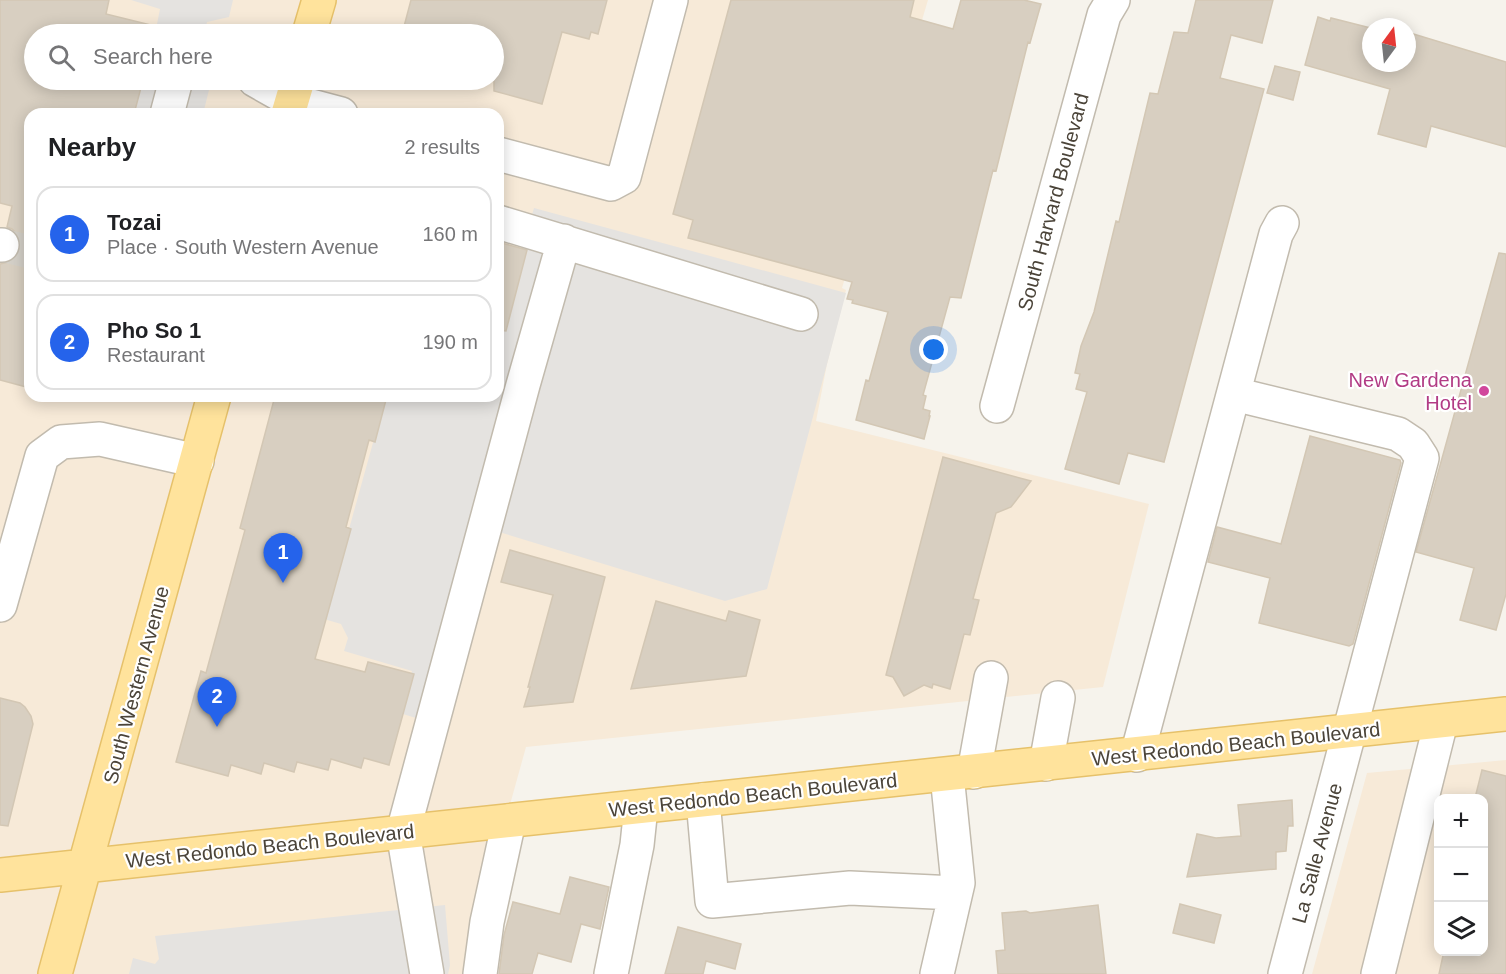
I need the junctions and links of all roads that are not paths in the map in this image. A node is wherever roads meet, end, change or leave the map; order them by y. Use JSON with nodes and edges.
{"nodes":[{"id":1,"x":319,"y":0,"type":"edge"},
{"id":2,"x":671,"y":0,"type":"edge"},
{"id":3,"x":1113,"y":0,"type":"edge"},
{"id":4,"x":312,"y":24,"type":"edge"},
{"id":5,"x":173,"y":90,"type":"edge"},
{"id":6,"x":277,"y":90,"type":"edge"},
{"id":7,"x":293,"y":98,"type":"edge"},
{"id":8,"x":169,"y":108,"type":"edge"},
{"id":9,"x":323,"y":108,"type":"edge"},
{"id":10,"x":504,"y":156,"type":"edge"},
{"id":11,"x":1282,"y":223,"type":"dead end"},
{"id":12,"x":504,"y":224,"type":"edge"},
{"id":13,"x":564,"y":241,"type":"junction"},
{"id":14,"x":801,"y":314,"type":"dead end"},
{"id":15,"x":1234,"y":394,"type":"junction"},
{"id":16,"x":212,"y":402,"type":"edge"},
{"id":17,"x":997,"y":406,"type":"dead end"},
{"id":18,"x":197,"y":461,"type":"junction"},
{"id":19,"x":0,"y":605,"type":"edge"},
{"id":20,"x":991,"y":678,"type":"dead end"},
{"id":21,"x":1058,"y":698,"type":"dead end"},
{"id":22,"x":1506,"y":714,"type":"edge"},
{"id":23,"x":1440,"y":722,"type":"junction"},
{"id":24,"x":1348,"y":732,"type":"junction"},
{"id":25,"x":1137,"y":755,"type":"junction"},
{"id":26,"x":1046,"y":764,"type":"junction"},
{"id":27,"x":961,"y":773,"type":"junction"},
{"id":28,"x":703,"y":800,"type":"junction"},
{"id":29,"x":641,"y":807,"type":"junction"},
{"id":30,"x":509,"y":821,"type":"junction"},
{"id":31,"x":403,"y":832,"type":"junction"},
{"id":32,"x":86,"y":866,"type":"junction"},
{"id":33,"x":0,"y":875,"type":"edge"},
{"id":34,"x":955,"y":893,"type":"junction"},
{"id":35,"x":55,"y":974,"type":"edge"},
{"id":36,"x":427,"y":974,"type":"edge"},
{"id":37,"x":480,"y":974,"type":"edge"},
{"id":38,"x":611,"y":974,"type":"edge"},
{"id":39,"x":937,"y":974,"type":"edge"},
{"id":40,"x":1285,"y":974,"type":"edge"},
{"id":41,"x":1378,"y":974,"type":"edge"}],
"edges":[{"from":1,"to":4,"type":"main road"},
{"from":2,"to":10,"type":"street"},
{"from":3,"to":17,"type":"street","name":"South Harvard Boulevard"},
{"from":5,"to":8,"type":"street"},
{"from":6,"to":7,"type":"street"},
{"from":7,"to":9,"type":"street"},
{"from":11,"to":15,"type":"street"},
{"from":12,"to":13,"type":"street"},
{"from":13,"to":14,"type":"street"},
{"from":13,"to":31,"type":"street"},
{"from":15,"to":24,"type":"street","name":"La Salle Avenue"},
{"from":15,"to":25,"type":"street"},
{"from":16,"to":18,"type":"main road","name":"South Western Avenue"},
{"from":18,"to":19,"type":"street"},
{"from":18,"to":32,"type":"main road","name":"South Western Avenue"},
{"from":20,"to":27,"type":"street"},
{"from":21,"to":26,"type":"street"},
{"from":22,"to":23,"type":"main road","name":"West Redondo Beach Boulevard"},
{"from":23,"to":24,"type":"main road","name":"West Redondo Beach Boulevard"},
{"from":23,"to":41,"type":"street"},
{"from":24,"to":25,"type":"main road","name":"West Redondo Beach Boulevard"},
{"from":24,"to":40,"type":"street","name":"La Salle Avenue"},
{"from":25,"to":26,"type":"main road","name":"West Redondo Beach Boulevard"},
{"from":26,"to":27,"type":"main road","name":"West Redondo Beach Boulevard"},
{"from":27,"to":28,"type":"main road","name":"West Redondo Beach Boulevard"},
{"from":27,"to":34,"type":"street"},
{"from":28,"to":29,"type":"main road","name":"West Redondo Beach Boulevard"},
{"from":28,"to":34,"type":"street"},
{"from":29,"to":30,"type":"main road","name":"West Redondo Beach Boulevard"},
{"from":29,"to":38,"type":"street"},
{"from":30,"to":31,"type":"main road","name":"West Redondo Beach Boulevard"},
{"from":30,"to":37,"type":"street"},
{"from":31,"to":32,"type":"main road","name":"West Redondo Beach Boulevard"},
{"from":31,"to":36,"type":"street"},
{"from":32,"to":33,"type":"main road","name":"West Redondo Beach Boulevard"},
{"from":32,"to":35,"type":"main road","name":"South Western Avenue"},
{"from":34,"to":39,"type":"street"}]}
